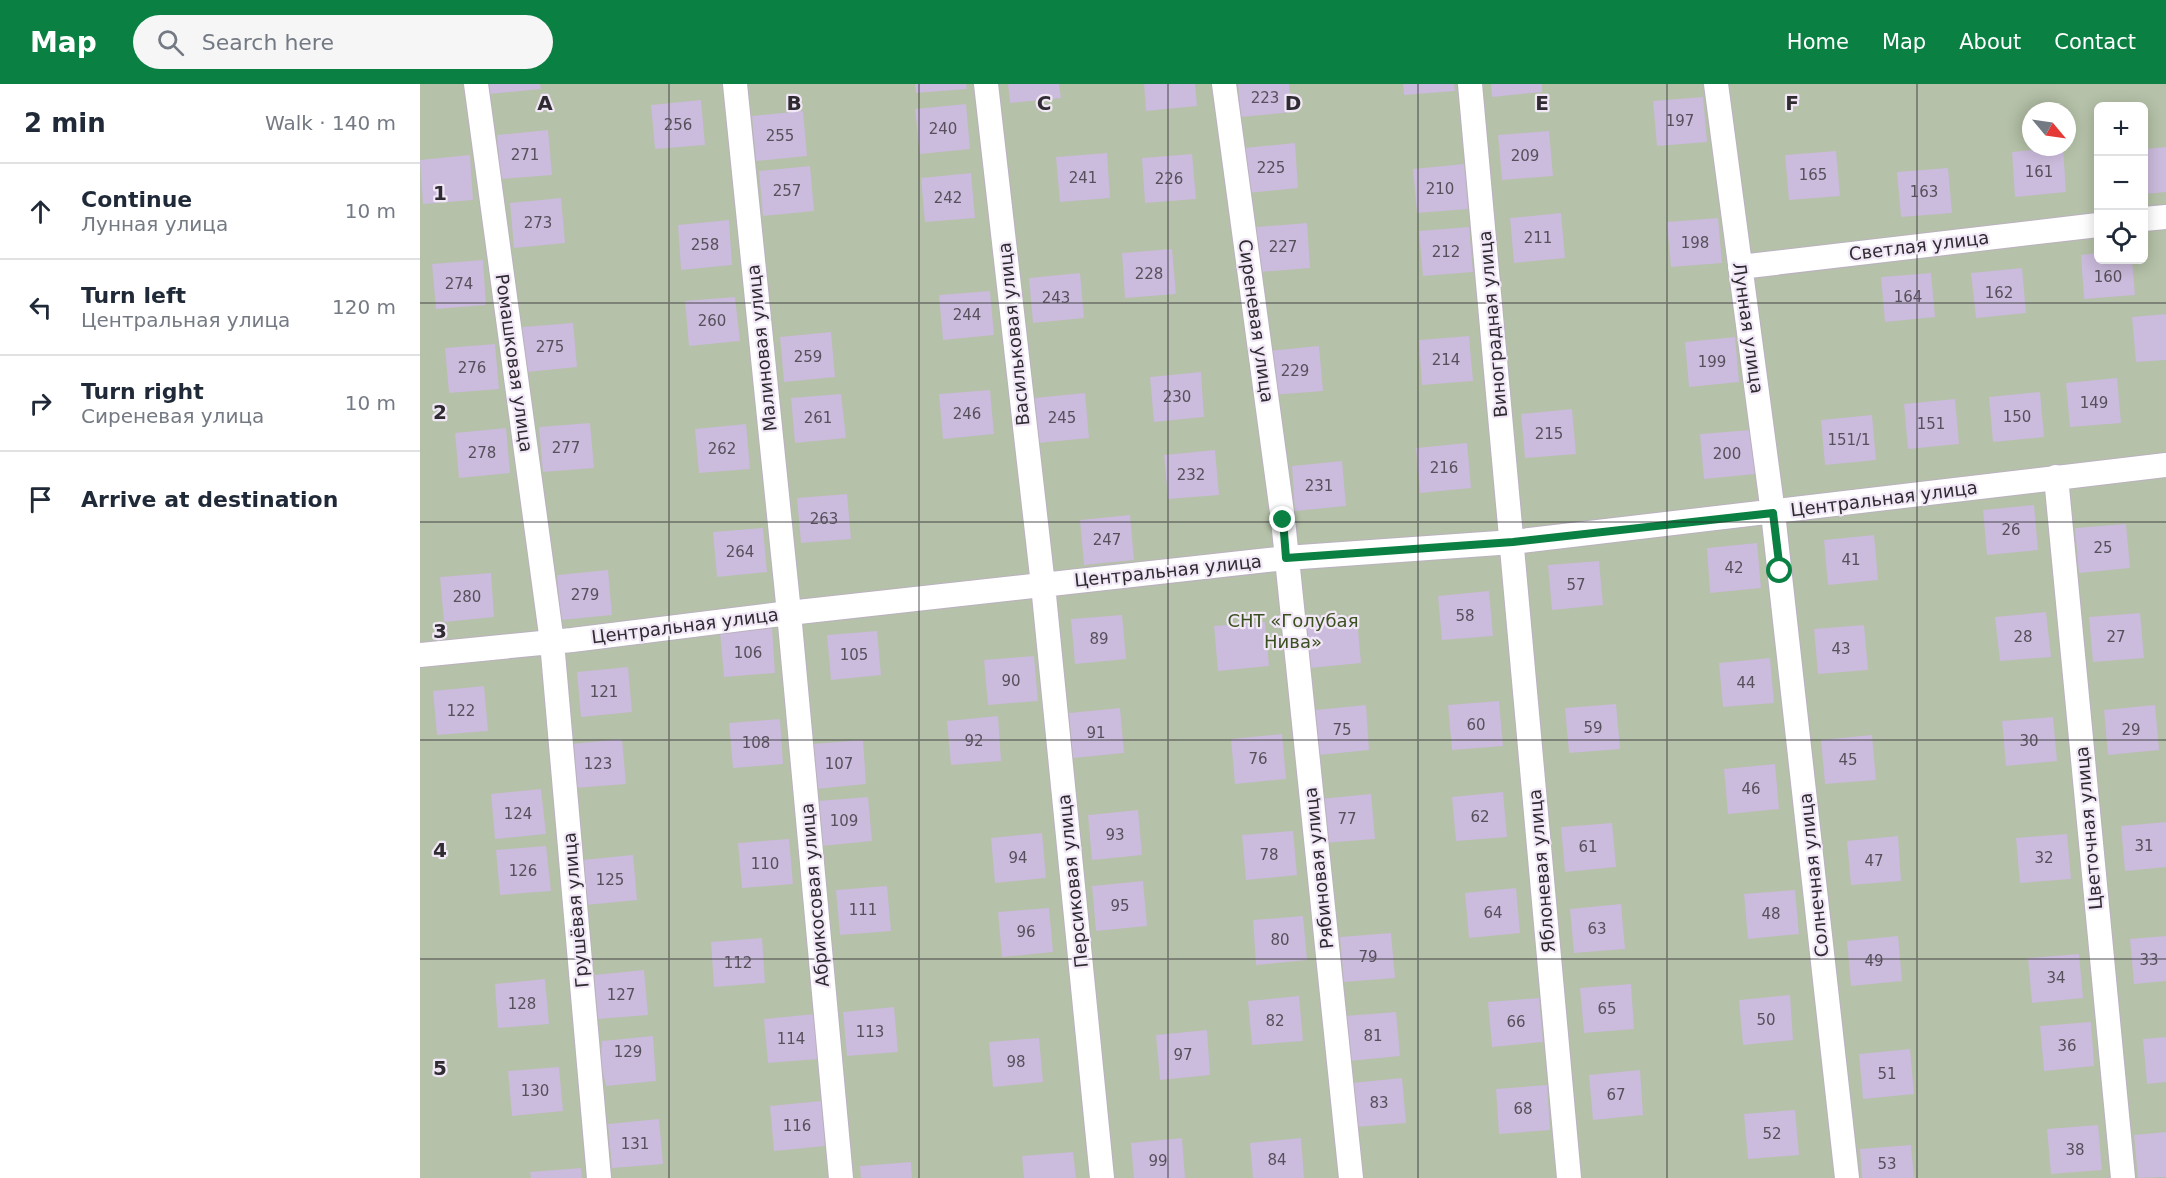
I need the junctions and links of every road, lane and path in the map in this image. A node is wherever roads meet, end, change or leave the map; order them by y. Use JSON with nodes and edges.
{"nodes":[{"id":1,"x":476,"y":84,"type":"edge"},
{"id":2,"x":735,"y":84,"type":"edge"},
{"id":3,"x":986,"y":84,"type":"edge"},
{"id":4,"x":1224,"y":84,"type":"edge"},
{"id":5,"x":1470,"y":84,"type":"edge"},
{"id":6,"x":1716,"y":84,"type":"edge"},
{"id":7,"x":2166,"y":217,"type":"edge"},
{"id":8,"x":2148,"y":219,"type":"edge"},
{"id":9,"x":2094,"y":225,"type":"edge"},
{"id":10,"x":1740,"y":267,"type":"junction"},
{"id":11,"x":2166,"y":465,"type":"edge"},
{"id":12,"x":2056,"y":477,"type":"junction"},
{"id":13,"x":1773,"y":513,"type":"junction"},
{"id":14,"x":1514,"y":553,"type":"junction"},
{"id":15,"x":1286,"y":558,"type":"junction"},
{"id":16,"x":1780,"y":571,"type":"joint"},
{"id":17,"x":1043,"y":585,"type":"junction"},
{"id":18,"x":789,"y":613,"type":"junction"},
{"id":19,"x":552,"y":642,"type":"junction"},
{"id":20,"x":420,"y":655,"type":"edge"},
{"id":21,"x":599,"y":1178,"type":"edge"},
{"id":22,"x":841,"y":1178,"type":"edge"},
{"id":23,"x":1102,"y":1178,"type":"edge"},
{"id":24,"x":1351,"y":1178,"type":"edge"},
{"id":25,"x":1569,"y":1178,"type":"edge"},
{"id":26,"x":1847,"y":1178,"type":"edge"},
{"id":27,"x":2123,"y":1178,"type":"edge"}],
"edges":[{"from":1,"to":19,"type":"street","name":"Ромашковая улица"},
{"from":2,"to":18,"type":"street","name":"Малиновая улица"},
{"from":3,"to":17,"type":"street","name":"Васильковая улица"},
{"from":4,"to":15,"type":"street","name":"Сиреневая улица"},
{"from":5,"to":14,"type":"street","name":"Виноградная улица"},
{"from":6,"to":10,"type":"street","name":"Лунная улица"},
{"from":7,"to":8,"type":"street"},
{"from":9,"to":10,"type":"street","name":"Светлая улица"},
{"from":10,"to":13,"type":"street","name":"Лунная улица"},
{"from":11,"to":12,"type":"street","name":"Центральная улица"},
{"from":12,"to":13,"type":"street","name":"Центральная улица"},
{"from":12,"to":27,"type":"street","name":"Цветочная улица"},
{"from":13,"to":14,"type":"street","name":"Центральная улица"},
{"from":13,"to":16,"type":"street","name":"Лунная улица"},
{"from":14,"to":15,"type":"street","name":"Центральная улица"},
{"from":14,"to":25,"type":"street","name":"Яблоневая улица"},
{"from":15,"to":17,"type":"street","name":"Центральная улица"},
{"from":15,"to":24,"type":"street","name":"Рябиновая улица"},
{"from":16,"to":26,"type":"street","name":"Солнечная улица"},
{"from":17,"to":18,"type":"street","name":"Центральная улица"},
{"from":17,"to":23,"type":"street","name":"Персиковая улица"},
{"from":18,"to":19,"type":"street","name":"Центральная улица"},
{"from":18,"to":22,"type":"street","name":"Абрикосовая улица"},
{"from":19,"to":20,"type":"street","name":"Центральная улица"},
{"from":19,"to":21,"type":"street","name":"Грушёвая улица"}]}
